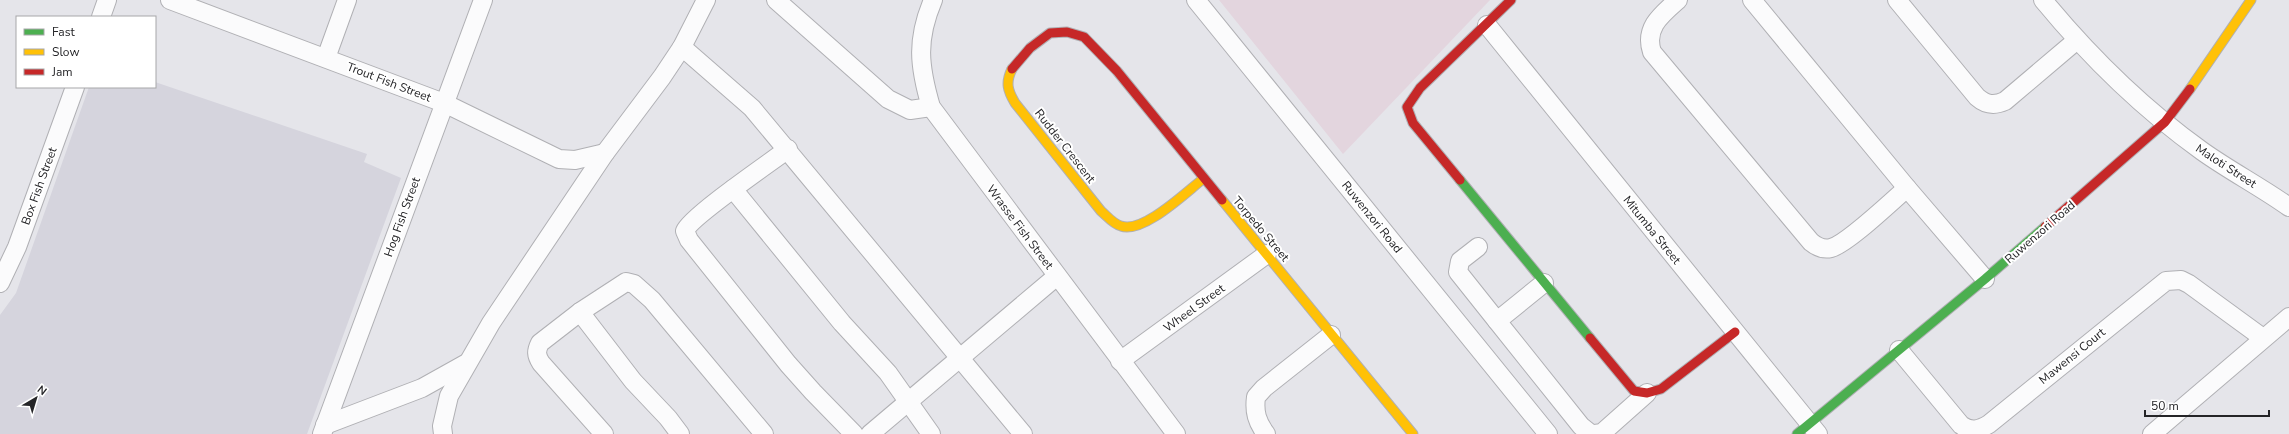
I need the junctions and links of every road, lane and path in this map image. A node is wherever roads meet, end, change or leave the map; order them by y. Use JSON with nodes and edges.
{"nodes":[{"id":1,"x":107,"y":0,"type":"edge"},
{"id":2,"x":170,"y":0,"type":"edge"},
{"id":3,"x":347,"y":0,"type":"edge"},
{"id":4,"x":483,"y":0,"type":"edge"},
{"id":5,"x":706,"y":0,"type":"edge"},
{"id":6,"x":776,"y":0,"type":"edge"},
{"id":7,"x":933,"y":0,"type":"edge"},
{"id":8,"x":1196,"y":0,"type":"edge"},
{"id":9,"x":1511,"y":0,"type":"edge"},
{"id":10,"x":1678,"y":0,"type":"edge"},
{"id":11,"x":1752,"y":0,"type":"edge"},
{"id":12,"x":1897,"y":0,"type":"edge"},
{"id":13,"x":2043,"y":0,"type":"edge"},
{"id":14,"x":2252,"y":0,"type":"edge"},
{"id":15,"x":101,"y":16,"type":"edge"},
{"id":16,"x":1487,"y":25,"type":"junction"},
{"id":17,"x":2077,"y":40,"type":"junction"},
{"id":18,"x":1089,"y":42,"type":"joint"},
{"id":19,"x":682,"y":46,"type":"junction"},
{"id":20,"x":326,"y":58,"type":"junction"},
{"id":21,"x":75,"y":88,"type":"edge"},
{"id":22,"x":444,"y":104,"type":"junction"},
{"id":23,"x":931,"y":107,"type":"junction"},
{"id":24,"x":2165,"y":122,"type":"junction"},
{"id":25,"x":788,"y":149,"type":"junction"},
{"id":26,"x":605,"y":153,"type":"junction"},
{"id":27,"x":1203,"y":179,"type":"junction"},
{"id":28,"x":1907,"y":188,"type":"junction"},
{"id":29,"x":733,"y":189,"type":"junction"},
{"id":30,"x":2289,"y":207,"type":"edge"},
{"id":31,"x":1478,"y":247,"type":"dead end"},
{"id":32,"x":1267,"y":254,"type":"junction"},
{"id":33,"x":1057,"y":276,"type":"junction"},
{"id":34,"x":1985,"y":279,"type":"junction"},
{"id":35,"x":0,"y":283,"type":"edge"},
{"id":36,"x":1544,"y":283,"type":"junction"},
{"id":37,"x":580,"y":312,"type":"junction"},
{"id":38,"x":2289,"y":317,"type":"edge"},
{"id":39,"x":1497,"y":321,"type":"junction"},
{"id":40,"x":1735,"y":332,"type":"junction"},
{"id":41,"x":1330,"y":335,"type":"junction"},
{"id":42,"x":2263,"y":338,"type":"junction"},
{"id":43,"x":1899,"y":350,"type":"junction"},
{"id":44,"x":960,"y":359,"type":"junction"},
{"id":45,"x":469,"y":361,"type":"junction"},
{"id":46,"x":1120,"y":361,"type":"junction"},
{"id":47,"x":1647,"y":393,"type":"junction"},
{"id":48,"x":908,"y":401,"type":"junction"},
{"id":49,"x":324,"y":430,"type":"edge"},
{"id":50,"x":1808,"y":431,"type":"edge"},
{"id":51,"x":443,"y":434,"type":"edge"},
{"id":52,"x":604,"y":434,"type":"edge"},
{"id":53,"x":680,"y":434,"type":"edge"},
{"id":54,"x":764,"y":434,"type":"edge"},
{"id":55,"x":854,"y":434,"type":"edge"},
{"id":56,"x":870,"y":434,"type":"edge"},
{"id":57,"x":931,"y":434,"type":"edge"},
{"id":58,"x":1023,"y":434,"type":"edge"},
{"id":59,"x":1176,"y":434,"type":"edge"},
{"id":60,"x":1266,"y":434,"type":"edge"},
{"id":61,"x":1413,"y":434,"type":"edge"},
{"id":62,"x":1548,"y":434,"type":"edge"},
{"id":63,"x":1591,"y":434,"type":"edge"},
{"id":64,"x":1595,"y":434,"type":"edge"},
{"id":65,"x":2152,"y":434,"type":"edge"}],
"edges":[{"from":1,"to":15,"type":"street"},
{"from":2,"to":20,"type":"street","name":"Trout Fish Street"},
{"from":3,"to":20,"type":"street"},
{"from":4,"to":22,"type":"street","name":"Hog Fish Street"},
{"from":5,"to":19,"type":"street"},
{"from":6,"to":23,"type":"street"},
{"from":7,"to":23,"type":"street","name":"Wrasse Fish Street"},
{"from":8,"to":62,"type":"street","name":"Ruwenzori Road"},
{"from":9,"to":16,"type":"street"},
{"from":10,"to":28,"type":"street"},
{"from":11,"to":28,"type":"street"},
{"from":12,"to":17,"type":"street"},
{"from":13,"to":17,"type":"street","name":"Maloti Street"},
{"from":14,"to":24,"type":"street","name":"Ruwenzori Road"},
{"from":16,"to":36,"type":"street"},
{"from":16,"to":40,"type":"street","name":"Mitumba Street"},
{"from":17,"to":24,"type":"street","name":"Maloti Street"},
{"from":18,"to":27,"type":"street","name":"Torpedo Street"},
{"from":18,"to":27,"type":"street","name":"Rudder Crescent"},
{"from":19,"to":25,"type":"street"},
{"from":19,"to":26,"type":"street"},
{"from":20,"to":22,"type":"street","name":"Trout Fish Street"},
{"from":21,"to":35,"type":"street","name":"Box Fish Street"},
{"from":22,"to":26,"type":"street","name":"Trout Fish Street"},
{"from":22,"to":49,"type":"street","name":"Hog Fish Street"},
{"from":23,"to":33,"type":"street","name":"Wrasse Fish Street"},
{"from":24,"to":30,"type":"street","name":"Maloti Street"},
{"from":24,"to":34,"type":"street","name":"Ruwenzori Road"},
{"from":25,"to":29,"type":"street"},
{"from":25,"to":44,"type":"street"},
{"from":26,"to":45,"type":"street"},
{"from":27,"to":32,"type":"street","name":"Torpedo Street"},
{"from":28,"to":34,"type":"street"},
{"from":29,"to":48,"type":"street"},
{"from":29,"to":55,"type":"street"},
{"from":31,"to":39,"type":"street"},
{"from":32,"to":41,"type":"street","name":"Torpedo Street"},
{"from":32,"to":46,"type":"street","name":"Wheel Street"},
{"from":33,"to":44,"type":"street"},
{"from":33,"to":46,"type":"street","name":"Wrasse Fish Street"},
{"from":34,"to":43,"type":"street","name":"Ruwenzori Road"},
{"from":36,"to":39,"type":"street"},
{"from":36,"to":47,"type":"street"},
{"from":37,"to":52,"type":"street"},
{"from":37,"to":53,"type":"street"},
{"from":37,"to":54,"type":"street"},
{"from":38,"to":42,"type":"street"},
{"from":39,"to":63,"type":"street"},
{"from":40,"to":47,"type":"street"},
{"from":40,"to":50,"type":"street","name":"Mitumba Street"},
{"from":41,"to":60,"type":"street"},
{"from":41,"to":61,"type":"street","name":"Torpedo Street"},
{"from":42,"to":43,"type":"street","name":"Mawensi Court"},
{"from":42,"to":65,"type":"street"},
{"from":43,"to":50,"type":"street","name":"Ruwenzori Road"},
{"from":44,"to":48,"type":"street"},
{"from":44,"to":58,"type":"street"},
{"from":45,"to":49,"type":"street"},
{"from":45,"to":51,"type":"street"},
{"from":46,"to":59,"type":"street","name":"Wrasse Fish Street"},
{"from":47,"to":64,"type":"street"},
{"from":48,"to":56,"type":"street"},
{"from":48,"to":57,"type":"street"}]}
